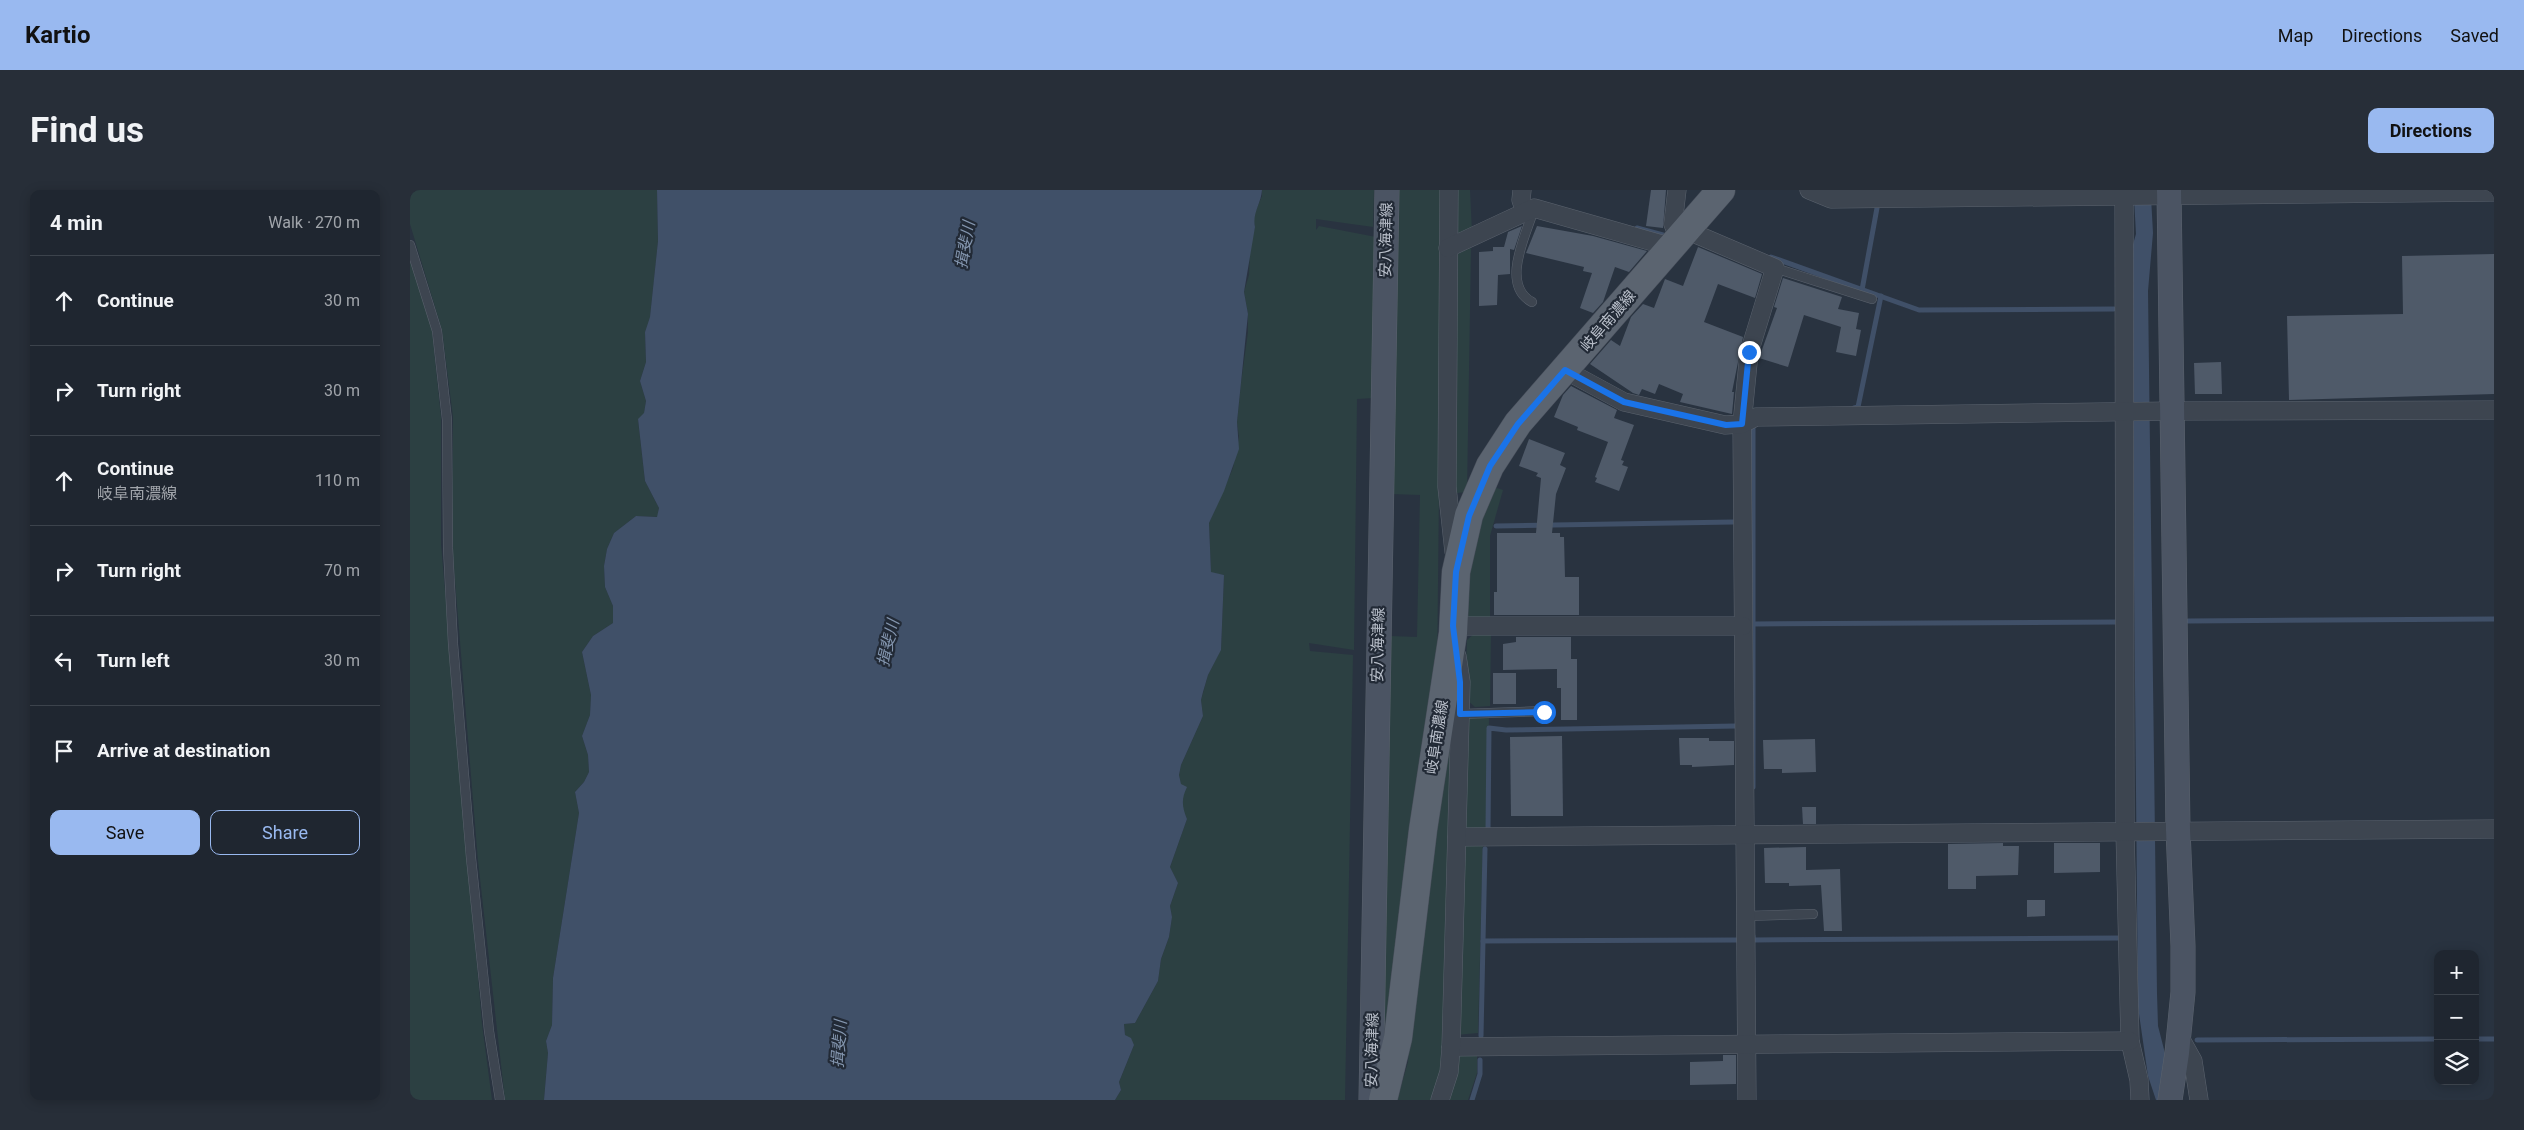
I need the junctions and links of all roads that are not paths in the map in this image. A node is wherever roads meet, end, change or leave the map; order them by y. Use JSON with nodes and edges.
{"nodes":[{"id":1,"x":1387,"y":190,"type":"edge"},
{"id":2,"x":1449,"y":190,"type":"edge"},
{"id":3,"x":1522,"y":190,"type":"edge"},
{"id":4,"x":1677,"y":190,"type":"edge"},
{"id":5,"x":1721,"y":190,"type":"edge"},
{"id":6,"x":1810,"y":190,"type":"edge"},
{"id":7,"x":2165,"y":192,"type":"edge"},
{"id":8,"x":2494,"y":192,"type":"edge"},
{"id":9,"x":2127,"y":193,"type":"edge"},
{"id":10,"x":1530,"y":210,"type":"junction"},
{"id":11,"x":1678,"y":239,"type":"junction"},
{"id":12,"x":410,"y":245,"type":"edge"},
{"id":13,"x":1448,"y":248,"type":"junction"},
{"id":14,"x":1775,"y":268,"type":"junction"},
{"id":15,"x":1872,"y":299,"type":"dead end"},
{"id":16,"x":1532,"y":302,"type":"dead end"},
{"id":17,"x":1565,"y":370,"type":"junction"},
{"id":18,"x":2494,"y":410,"type":"edge"},
{"id":19,"x":2165,"y":411,"type":"junction"},
{"id":20,"x":2126,"y":412,"type":"junction"},
{"id":21,"x":1742,"y":424,"type":"junction"},
{"id":22,"x":1456,"y":572,"type":"junction"},
{"id":23,"x":1743,"y":626,"type":"junction"},
{"id":24,"x":1453,"y":630,"type":"junction"},
{"id":25,"x":1544,"y":712,"type":"dead end"},
{"id":26,"x":1460,"y":714,"type":"junction"},
{"id":27,"x":2494,"y":828,"type":"edge"},
{"id":28,"x":2172,"y":830,"type":"junction"},
{"id":29,"x":2129,"y":831,"type":"junction"},
{"id":30,"x":1746,"y":834,"type":"junction"},
{"id":31,"x":1457,"y":837,"type":"junction"},
{"id":32,"x":1813,"y":914,"type":"dead end"},
{"id":33,"x":1746,"y":916,"type":"junction"},
{"id":34,"x":2130,"y":1041,"type":"junction"},
{"id":35,"x":1747,"y":1044,"type":"junction"},
{"id":36,"x":2178,"y":1045,"type":"junction"},
{"id":37,"x":1451,"y":1047,"type":"junction"},
{"id":38,"x":500,"y":1100,"type":"edge"},
{"id":39,"x":1372,"y":1100,"type":"edge"},
{"id":40,"x":1383,"y":1100,"type":"edge"},
{"id":41,"x":1440,"y":1100,"type":"edge"},
{"id":42,"x":1747,"y":1100,"type":"edge"},
{"id":43,"x":2140,"y":1100,"type":"edge"},
{"id":44,"x":2170,"y":1100,"type":"edge"},
{"id":45,"x":2199,"y":1100,"type":"edge"}],
"edges":[{"from":1,"to":39,"type":"main road","name":"安八海津線"},
{"from":2,"to":13,"type":"street"},
{"from":3,"to":10,"type":"street"},
{"from":4,"to":11,"type":"street"},
{"from":5,"to":11,"type":"main road","name":"岐阜南濃線"},
{"from":6,"to":9,"type":"street"},
{"from":7,"to":8,"type":"street"},
{"from":7,"to":9,"type":"street"},
{"from":7,"to":19,"type":"main road"},
{"from":9,"to":20,"type":"street"},
{"from":10,"to":11,"type":"street"},
{"from":10,"to":13,"type":"street"},
{"from":10,"to":16,"type":"lane"},
{"from":11,"to":14,"type":"street"},
{"from":11,"to":17,"type":"main road","name":"岐阜南濃線"},
{"from":12,"to":38,"type":"lane"},
{"from":13,"to":22,"type":"street"},
{"from":14,"to":15,"type":"lane"},
{"from":14,"to":21,"type":"street"},
{"from":17,"to":21,"type":"street"},
{"from":17,"to":22,"type":"main road","name":"岐阜南濃線"},
{"from":18,"to":19,"type":"street"},
{"from":19,"to":20,"type":"street"},
{"from":19,"to":28,"type":"main road"},
{"from":20,"to":21,"type":"street"},
{"from":20,"to":29,"type":"street"},
{"from":21,"to":23,"type":"street"},
{"from":22,"to":24,"type":"main road","name":"岐阜南濃線"},
{"from":23,"to":24,"type":"street"},
{"from":23,"to":30,"type":"street"},
{"from":24,"to":26,"type":"street"},
{"from":24,"to":40,"type":"main road","name":"岐阜南濃線"},
{"from":25,"to":26,"type":"lane"},
{"from":26,"to":31,"type":"street"},
{"from":27,"to":28,"type":"street"},
{"from":28,"to":29,"type":"street"},
{"from":28,"to":36,"type":"main road"},
{"from":29,"to":30,"type":"street"},
{"from":29,"to":34,"type":"street"},
{"from":30,"to":31,"type":"street"},
{"from":30,"to":33,"type":"street"},
{"from":31,"to":37,"type":"street"},
{"from":32,"to":33,"type":"lane"},
{"from":33,"to":35,"type":"street"},
{"from":34,"to":35,"type":"street"},
{"from":34,"to":43,"type":"street"},
{"from":35,"to":37,"type":"street"},
{"from":35,"to":42,"type":"street"},
{"from":36,"to":44,"type":"main road"},
{"from":36,"to":45,"type":"street"},
{"from":37,"to":41,"type":"street"}]}
